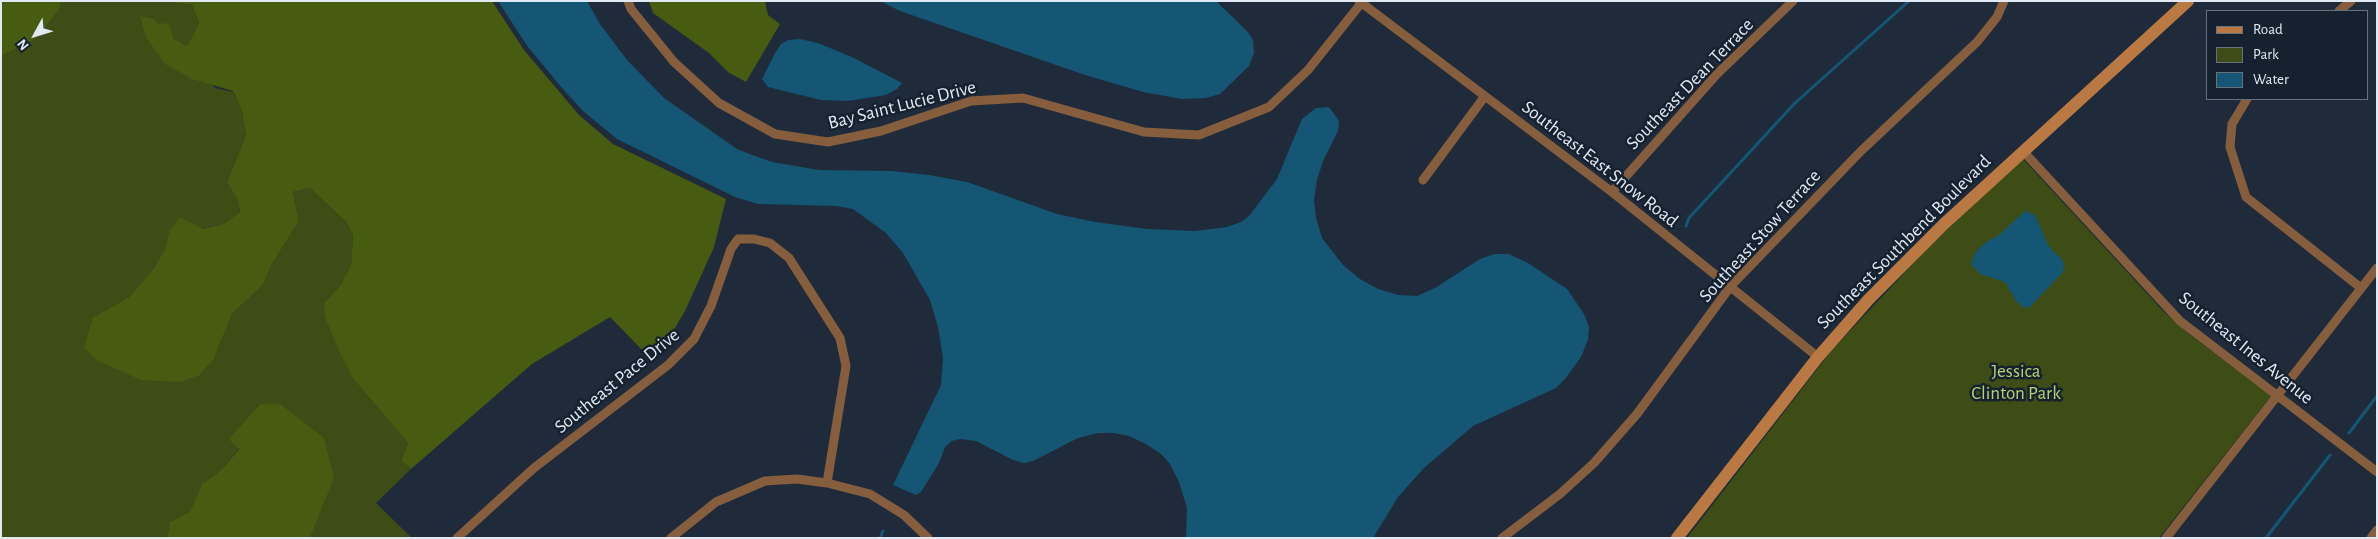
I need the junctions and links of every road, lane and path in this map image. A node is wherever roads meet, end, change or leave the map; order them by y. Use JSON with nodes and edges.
{"nodes":[{"id":1,"x":628,"y":1,"type":"edge"},
{"id":2,"x":1793,"y":1,"type":"edge"},
{"id":3,"x":2004,"y":1,"type":"edge"},
{"id":4,"x":2188,"y":1,"type":"edge"},
{"id":5,"x":2351,"y":1,"type":"edge"},
{"id":6,"x":1361,"y":2,"type":"edge"},
{"id":7,"x":2340,"y":10,"type":"edge"},
{"id":8,"x":1485,"y":96,"type":"junction"},
{"id":9,"x":2246,"y":100,"type":"edge"},
{"id":10,"x":2023,"y":151,"type":"junction"},
{"id":11,"x":1423,"y":180,"type":"dead end"},
{"id":12,"x":1612,"y":192,"type":"junction"},
{"id":13,"x":2377,"y":268,"type":"edge"},
{"id":14,"x":1730,"y":287,"type":"junction"},
{"id":15,"x":2361,"y":288,"type":"junction"},
{"id":16,"x":1818,"y":357,"type":"junction"},
{"id":17,"x":2277,"y":395,"type":"junction"},
{"id":18,"x":2377,"y":472,"type":"edge"},
{"id":19,"x":827,"y":483,"type":"junction"},
{"id":20,"x":2377,"y":530,"type":"edge"},
{"id":21,"x":457,"y":538,"type":"edge"},
{"id":22,"x":671,"y":538,"type":"edge"},
{"id":23,"x":928,"y":538,"type":"edge"},
{"id":24,"x":1502,"y":538,"type":"edge"},
{"id":25,"x":1677,"y":538,"type":"edge"},
{"id":26,"x":2166,"y":538,"type":"edge"},
{"id":27,"x":2370,"y":538,"type":"edge"}],
"edges":[{"from":1,"to":6,"type":"street","name":"Bay Saint Lucie Drive"},
{"from":2,"to":12,"type":"street","name":"Southeast Dean Terrace"},
{"from":3,"to":14,"type":"street","name":"Southeast Stow Terrace"},
{"from":4,"to":10,"type":"street","name":"Southeast Southbend Boulevard"},
{"from":5,"to":7,"type":"street"},
{"from":6,"to":8,"type":"street","name":"Southeast East Snow Road"},
{"from":8,"to":11,"type":"street"},
{"from":8,"to":12,"type":"street","name":"Southeast East Snow Road"},
{"from":9,"to":15,"type":"street"},
{"from":10,"to":16,"type":"street","name":"Southeast Southbend Boulevard"},
{"from":10,"to":17,"type":"street","name":"Southeast Ines Avenue"},
{"from":12,"to":14,"type":"street","name":"Southeast East Snow Road"},
{"from":13,"to":15,"type":"street"},
{"from":14,"to":16,"type":"street","name":"Southeast East Snow Road"},
{"from":14,"to":24,"type":"street","name":"Southeast Stow Terrace"},
{"from":15,"to":17,"type":"street"},
{"from":16,"to":25,"type":"street","name":"Southeast Southbend Boulevard"},
{"from":17,"to":18,"type":"street","name":"Southeast Ines Avenue"},
{"from":17,"to":26,"type":"street"},
{"from":19,"to":21,"type":"street","name":"Southeast Pace Drive"},
{"from":19,"to":22,"type":"street"},
{"from":19,"to":23,"type":"street"},
{"from":20,"to":27,"type":"street"}]}
